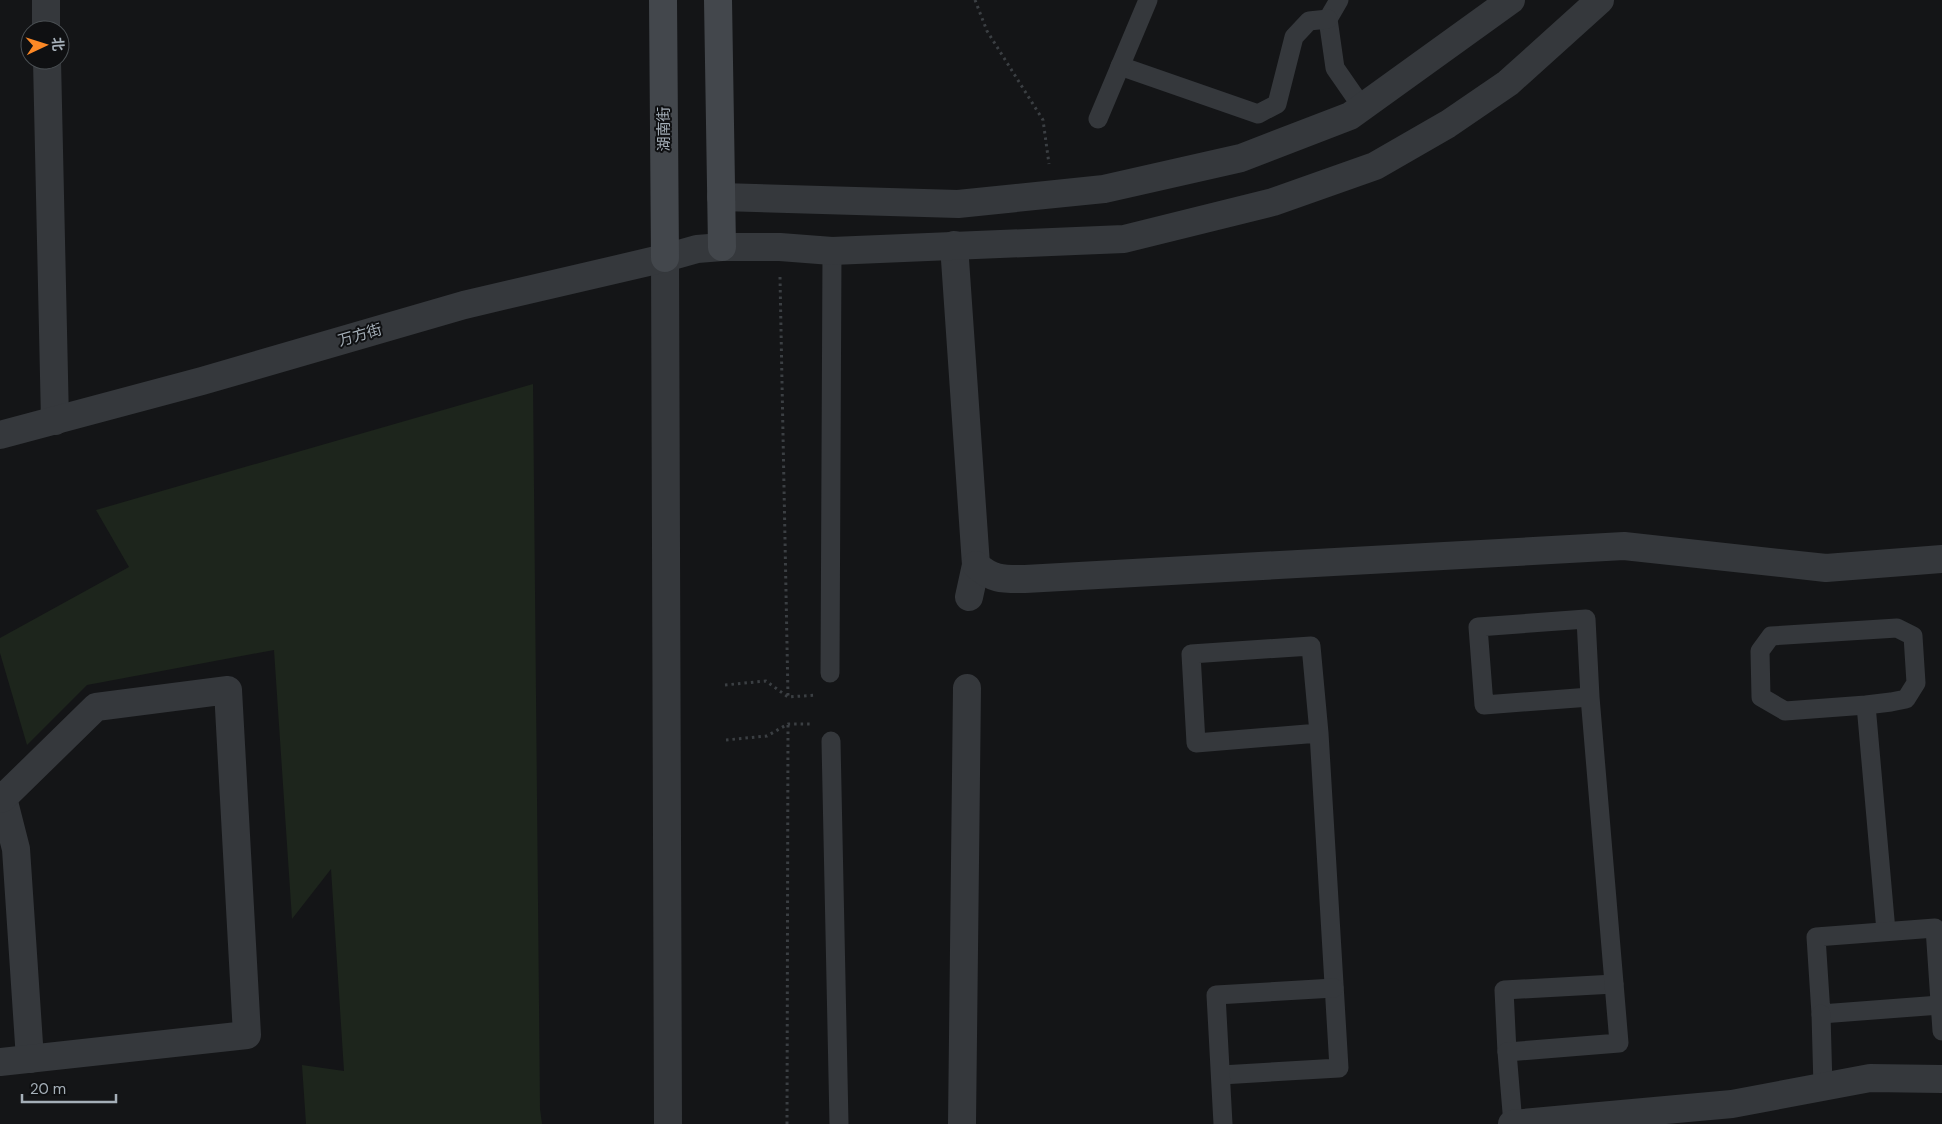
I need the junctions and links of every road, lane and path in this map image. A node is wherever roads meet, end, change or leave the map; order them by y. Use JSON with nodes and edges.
{"nodes":[{"id":1,"x":46,"y":0,"type":"edge"},
{"id":2,"x":663,"y":0,"type":"edge"},
{"id":3,"x":718,"y":0,"type":"edge"},
{"id":4,"x":975,"y":0,"type":"edge"},
{"id":5,"x":1148,"y":0,"type":"edge"},
{"id":6,"x":1338,"y":0,"type":"edge"},
{"id":7,"x":1511,"y":0,"type":"edge"},
{"id":8,"x":1600,"y":0,"type":"edge"},
{"id":9,"x":1328,"y":19,"type":"junction"},
{"id":10,"x":46,"y":20,"type":"edge"},
{"id":11,"x":1120,"y":66,"type":"junction"},
{"id":12,"x":47,"y":70,"type":"edge"},
{"id":13,"x":1362,"y":107,"type":"junction"},
{"id":14,"x":1098,"y":119,"type":"dead end"},
{"id":15,"x":1053,"y":194,"type":"junction"},
{"id":16,"x":721,"y":197,"type":"junction"},
{"id":17,"x":954,"y":245,"type":"junction"},
{"id":18,"x":722,"y":247,"type":"junction"},
{"id":19,"x":780,"y":247,"type":"junction"},
{"id":20,"x":832,"y":252,"type":"junction"},
{"id":21,"x":665,"y":258,"type":"junction"},
{"id":22,"x":55,"y":421,"type":"junction"},
{"id":23,"x":0,"y":435,"type":"edge"},
{"id":24,"x":1942,"y":559,"type":"edge"},
{"id":25,"x":976,"y":565,"type":"junction"},
{"id":26,"x":969,"y":597,"type":"dead end"},
{"id":27,"x":830,"y":673,"type":"dead end"},
{"id":28,"x":725,"y":685,"type":"dead end"},
{"id":29,"x":967,"y":688,"type":"dead end"},
{"id":30,"x":820,"y":695,"type":"dead end"},
{"id":31,"x":788,"y":697,"type":"junction"},
{"id":32,"x":1590,"y":697,"type":"junction"},
{"id":33,"x":1866,"y":705,"type":"junction"},
{"id":34,"x":788,"y":724,"type":"junction"},
{"id":35,"x":821,"y":724,"type":"dead end"},
{"id":36,"x":1319,"y":733,"type":"junction"},
{"id":37,"x":726,"y":740,"type":"dead end"},
{"id":38,"x":831,"y":741,"type":"dead end"},
{"id":39,"x":2,"y":799,"type":"edge"},
{"id":40,"x":1886,"y":931,"type":"junction"},
{"id":41,"x":1614,"y":984,"type":"junction"},
{"id":42,"x":1334,"y":988,"type":"junction"},
{"id":43,"x":1940,"y":1005,"type":"junction"},
{"id":44,"x":1821,"y":1014,"type":"junction"},
{"id":45,"x":1942,"y":1031,"type":"edge"},
{"id":46,"x":1507,"y":1052,"type":"junction"},
{"id":47,"x":30,"y":1059,"type":"junction"},
{"id":48,"x":0,"y":1062,"type":"edge"},
{"id":49,"x":1221,"y":1075,"type":"junction"},
{"id":50,"x":1942,"y":1079,"type":"edge"},
{"id":51,"x":1823,"y":1086,"type":"junction"},
{"id":52,"x":668,"y":1124,"type":"edge"},
{"id":53,"x":787,"y":1124,"type":"edge"},
{"id":54,"x":839,"y":1124,"type":"edge"},
{"id":55,"x":962,"y":1124,"type":"edge"},
{"id":56,"x":1223,"y":1124,"type":"edge"},
{"id":57,"x":1512,"y":1124,"type":"edge"}],
"edges":[{"from":1,"to":10,"type":"street"},
{"from":2,"to":21,"type":"main road","name":"湖南街"},
{"from":3,"to":16,"type":"main road"},
{"from":4,"to":15,"type":"path"},
{"from":5,"to":11,"type":"lane"},
{"from":6,"to":9,"type":"lane"},
{"from":7,"to":13,"type":"street"},
{"from":8,"to":17,"type":"street","name":"万方街"},
{"from":9,"to":11,"type":"lane"},
{"from":9,"to":13,"type":"lane"},
{"from":11,"to":14,"type":"lane"},
{"from":12,"to":22,"type":"street"},
{"from":13,"to":15,"type":"street"},
{"from":15,"to":16,"type":"street"},
{"from":16,"to":18,"type":"main road"},
{"from":17,"to":20,"type":"street","name":"万方街"},
{"from":17,"to":25,"type":"street"},
{"from":18,"to":19,"type":"street","name":"万方街"},
{"from":18,"to":21,"type":"street","name":"万方街"},
{"from":19,"to":20,"type":"street","name":"万方街"},
{"from":19,"to":31,"type":"path"},
{"from":20,"to":27,"type":"lane"},
{"from":21,"to":22,"type":"street","name":"万方街"},
{"from":21,"to":52,"type":"street"},
{"from":22,"to":23,"type":"street","name":"万方街"},
{"from":24,"to":25,"type":"street"},
{"from":25,"to":26,"type":"street"},
{"from":28,"to":31,"type":"path"},
{"from":29,"to":55,"type":"street"},
{"from":30,"to":31,"type":"path"},
{"from":32,"to":32,"type":"lane"},
{"from":32,"to":41,"type":"lane"},
{"from":33,"to":33,"type":"lane"},
{"from":33,"to":40,"type":"lane"},
{"from":34,"to":35,"type":"path"},
{"from":34,"to":37,"type":"path"},
{"from":34,"to":53,"type":"path"},
{"from":36,"to":36,"type":"lane"},
{"from":36,"to":42,"type":"lane"},
{"from":38,"to":54,"type":"lane"},
{"from":39,"to":47,"type":"street"},
{"from":39,"to":47,"type":"street"},
{"from":40,"to":43,"type":"lane"},
{"from":40,"to":44,"type":"lane"},
{"from":41,"to":46,"type":"lane"},
{"from":41,"to":46,"type":"lane"},
{"from":42,"to":49,"type":"lane"},
{"from":42,"to":49,"type":"lane"},
{"from":43,"to":44,"type":"lane"},
{"from":43,"to":45,"type":"lane"},
{"from":44,"to":51,"type":"lane"},
{"from":46,"to":57,"type":"lane"},
{"from":47,"to":48,"type":"street"},
{"from":49,"to":56,"type":"lane"},
{"from":50,"to":51,"type":"street"},
{"from":51,"to":57,"type":"street"}]}
